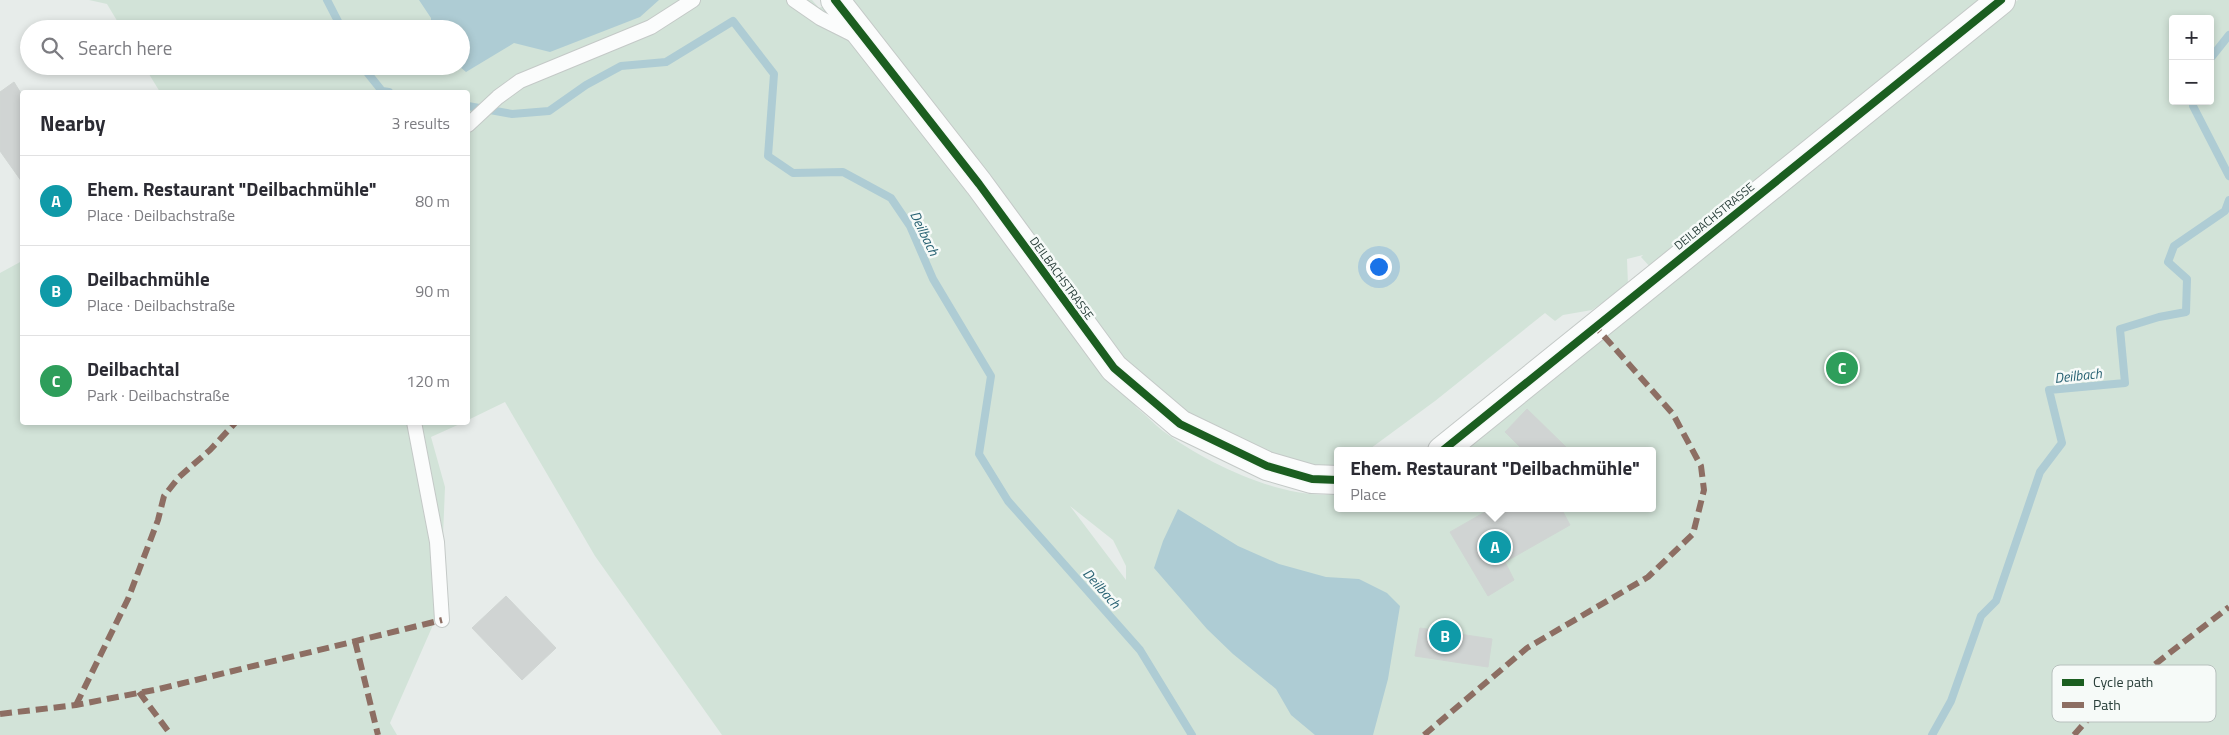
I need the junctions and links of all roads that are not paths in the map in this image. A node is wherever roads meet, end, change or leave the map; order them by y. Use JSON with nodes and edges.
{"nodes":[{"id":1,"x":693,"y":0,"type":"edge"},
{"id":2,"x":794,"y":0,"type":"edge"},
{"id":3,"x":835,"y":0,"type":"edge"},
{"id":4,"x":2001,"y":0,"type":"edge"},
{"id":5,"x":868,"y":42,"type":"junction"},
{"id":6,"x":470,"y":122,"type":"edge"},
{"id":7,"x":415,"y":425,"type":"edge"},
{"id":8,"x":1447,"y":447,"type":"edge"},
{"id":9,"x":1334,"y":480,"type":"edge"},
{"id":10,"x":442,"y":620,"type":"dead end"}],
"edges":[{"from":1,"to":6,"type":"lane"},
{"from":2,"to":5,"type":"lane"},
{"from":3,"to":5,"type":"street","name":"DEILBACHSTRASSE"},
{"from":4,"to":8,"type":"street","name":"DEILBACHSTRASSE"},
{"from":5,"to":9,"type":"street","name":"DEILBACHSTRASSE"},
{"from":7,"to":10,"type":"lane"}]}
